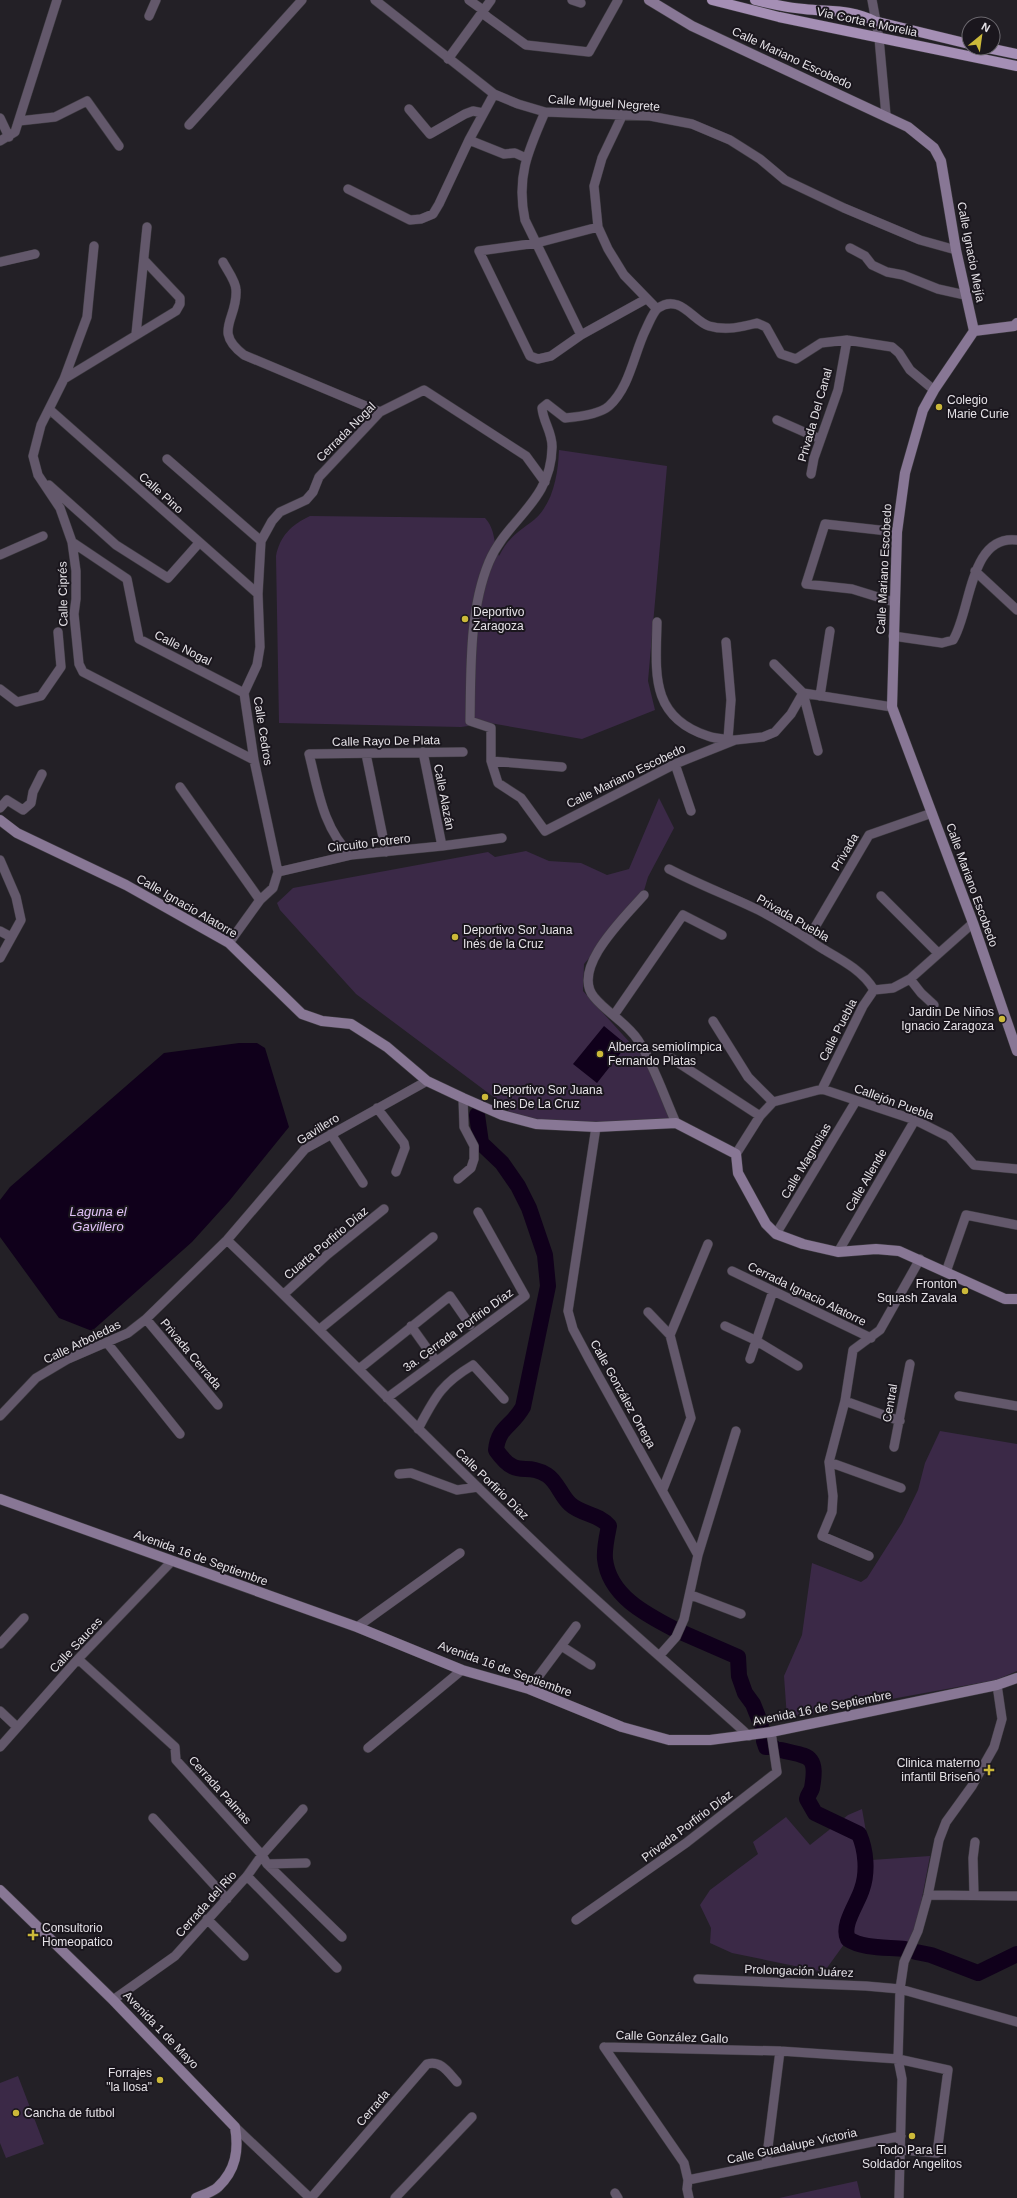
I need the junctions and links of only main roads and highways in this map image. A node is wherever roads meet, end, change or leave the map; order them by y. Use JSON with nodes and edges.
{"nodes":[{"id":1,"x":712,"y":0,"type":"edge"},
{"id":2,"x":755,"y":0,"type":"edge"},
{"id":3,"x":782,"y":3,"type":"edge"},
{"id":4,"x":961,"y":42,"type":"edge"},
{"id":5,"x":1001,"y":51,"type":"edge"},
{"id":6,"x":1017,"y":54,"type":"edge"},
{"id":7,"x":1017,"y":66,"type":"edge"}],
"edges":[{"from":1,"to":7,"type":"main road","name":"Via Corta a Morelia"},
{"from":2,"to":3,"type":"main road","name":"Via Corta a Morelia"},
{"from":3,"to":4,"type":"main road","name":"Via Corta a Morelia"},
{"from":5,"to":6,"type":"main road"}]}
